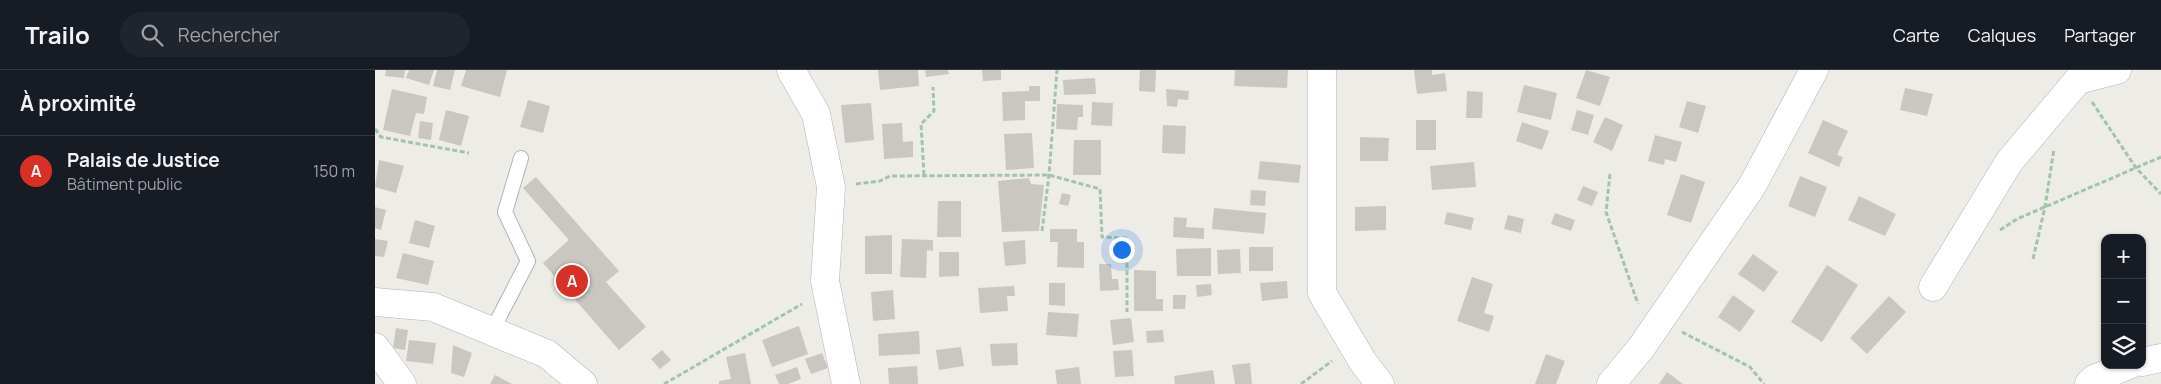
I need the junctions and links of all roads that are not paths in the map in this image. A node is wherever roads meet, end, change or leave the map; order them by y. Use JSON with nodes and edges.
{"nodes":[{"id":1,"x":791,"y":70,"type":"edge"},
{"id":2,"x":1322,"y":70,"type":"edge"},
{"id":3,"x":1815,"y":70,"type":"edge"},
{"id":4,"x":2117,"y":70,"type":"edge"},
{"id":5,"x":521,"y":158,"type":"dead end"},
{"id":6,"x":1933,"y":287,"type":"dead end"},
{"id":7,"x":375,"y":302,"type":"edge"},
{"id":8,"x":492,"y":331,"type":"junction"},
{"id":9,"x":375,"y":347,"type":"edge"},
{"id":10,"x":2161,"y":358,"type":"edge"},
{"id":11,"x":2146,"y":361,"type":"edge"},
{"id":12,"x":2119,"y":369,"type":"edge"},
{"id":13,"x":402,"y":384,"type":"edge"},
{"id":14,"x":583,"y":384,"type":"edge"},
{"id":15,"x":846,"y":384,"type":"edge"},
{"id":16,"x":1380,"y":384,"type":"edge"},
{"id":17,"x":1611,"y":384,"type":"edge"},
{"id":18,"x":2089,"y":384,"type":"edge"}],
"edges":[{"from":1,"to":15,"type":"street"},
{"from":2,"to":16,"type":"street"},
{"from":3,"to":17,"type":"street"},
{"from":4,"to":6,"type":"street"},
{"from":5,"to":8,"type":"lane"},
{"from":7,"to":8,"type":"street"},
{"from":8,"to":14,"type":"street"},
{"from":9,"to":13,"type":"street"},
{"from":10,"to":11,"type":"street"},
{"from":12,"to":18,"type":"street"}]}
